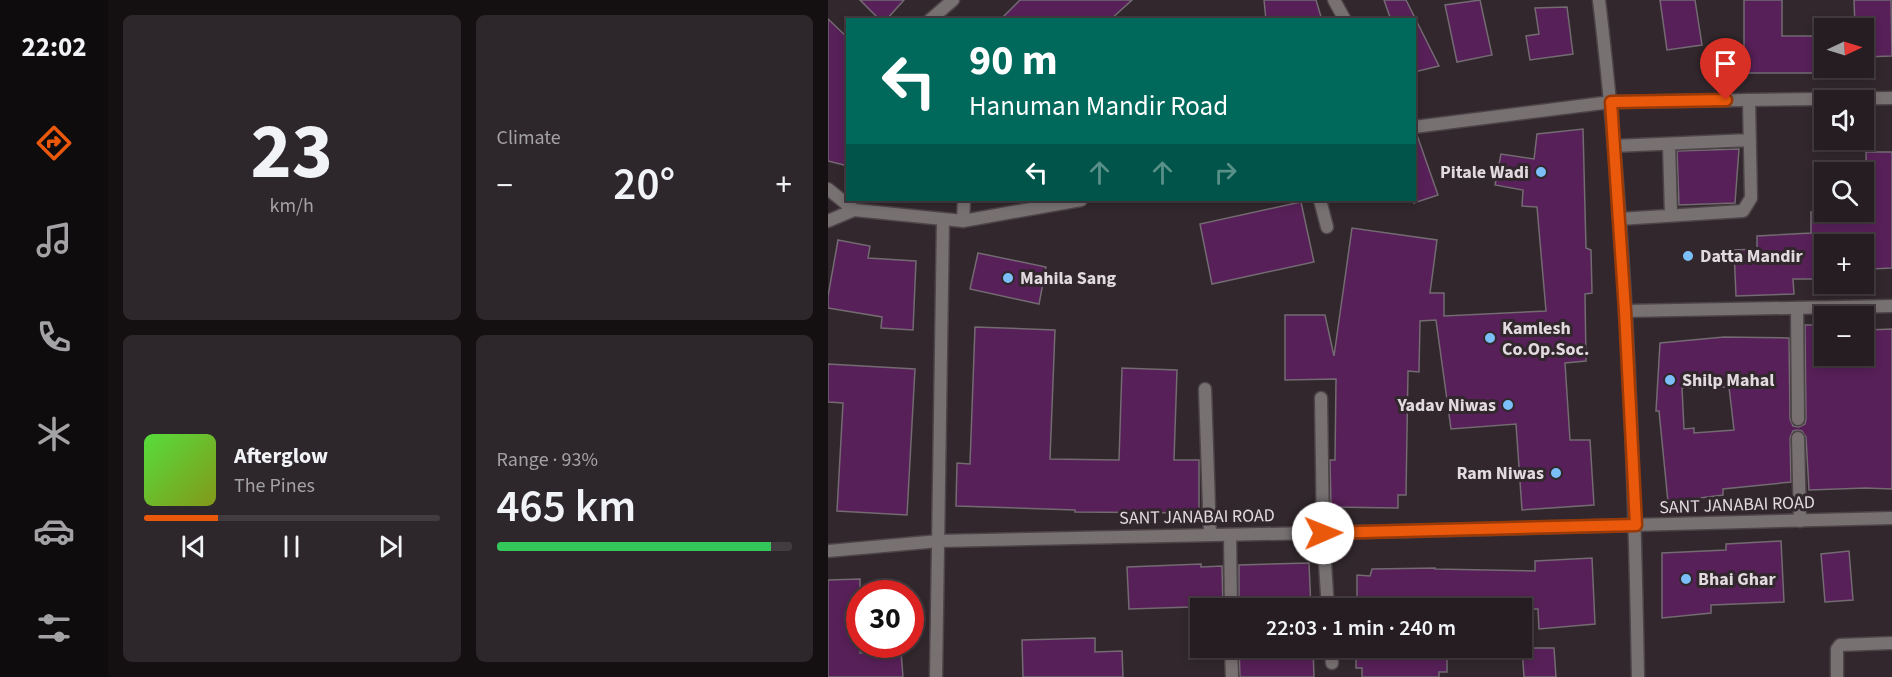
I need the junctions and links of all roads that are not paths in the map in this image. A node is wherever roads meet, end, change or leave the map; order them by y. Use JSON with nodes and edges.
{"nodes":[{"id":1,"x":953,"y":0,"type":"edge"},
{"id":2,"x":1334,"y":0,"type":"edge"},
{"id":3,"x":1599,"y":0,"type":"edge"},
{"id":4,"x":932,"y":18,"type":"edge"},
{"id":5,"x":1345,"y":18,"type":"edge"},
{"id":6,"x":1892,"y":98,"type":"edge"},
{"id":7,"x":1749,"y":100,"type":"junction"},
{"id":8,"x":1611,"y":102,"type":"junction"},
{"id":9,"x":1416,"y":128,"type":"edge"},
{"id":10,"x":1750,"y":141,"type":"junction"},
{"id":11,"x":1669,"y":144,"type":"junction"},
{"id":12,"x":1614,"y":146,"type":"junction"},
{"id":13,"x":828,"y":189,"type":"edge"},
{"id":14,"x":964,"y":201,"type":"edge"},
{"id":15,"x":1074,"y":201,"type":"edge"},
{"id":16,"x":1320,"y":201,"type":"edge"},
{"id":17,"x":854,"y":210,"type":"junction"},
{"id":18,"x":1671,"y":215,"type":"junction"},
{"id":19,"x":1619,"y":219,"type":"junction"},
{"id":20,"x":828,"y":221,"type":"edge"},
{"id":21,"x":943,"y":221,"type":"junction"},
{"id":22,"x":963,"y":221,"type":"junction"},
{"id":23,"x":1326,"y":227,"type":"dead end"},
{"id":24,"x":1892,"y":306,"type":"edge"},
{"id":25,"x":1797,"y":308,"type":"junction"},
{"id":26,"x":1625,"y":311,"type":"junction"},
{"id":27,"x":1205,"y":389,"type":"dead end"},
{"id":28,"x":1321,"y":398,"type":"dead end"},
{"id":29,"x":1798,"y":419,"type":"dead end"},
{"id":30,"x":1798,"y":438,"type":"dead end"},
{"id":31,"x":1892,"y":518,"type":"edge"},
{"id":32,"x":1800,"y":521,"type":"junction"},
{"id":33,"x":1636,"y":525,"type":"junction"},
{"id":34,"x":1323,"y":533,"type":"junction"},
{"id":35,"x":1210,"y":535,"type":"junction"},
{"id":36,"x":1230,"y":535,"type":"junction"},
{"id":37,"x":939,"y":541,"type":"junction"},
{"id":38,"x":828,"y":551,"type":"edge"},
{"id":39,"x":1231,"y":598,"type":"edge"},
{"id":40,"x":1327,"y":598,"type":"edge"},
{"id":41,"x":1892,"y":643,"type":"edge"},
{"id":42,"x":1232,"y":658,"type":"edge"},
{"id":43,"x":1332,"y":658,"type":"edge"},
{"id":44,"x":1332,"y":663,"type":"dead end"},
{"id":45,"x":936,"y":677,"type":"edge"},
{"id":46,"x":1232,"y":677,"type":"edge"},
{"id":47,"x":1638,"y":677,"type":"edge"},
{"id":48,"x":1837,"y":677,"type":"edge"}],
"edges":[{"from":1,"to":4,"type":"street"},
{"from":2,"to":5,"type":"street"},
{"from":3,"to":8,"type":"street"},
{"from":6,"to":7,"type":"street"},
{"from":7,"to":8,"type":"street"},
{"from":7,"to":10,"type":"street"},
{"from":8,"to":9,"type":"street"},
{"from":8,"to":12,"type":"street"},
{"from":10,"to":11,"type":"street"},
{"from":10,"to":18,"type":"street"},
{"from":11,"to":12,"type":"street"},
{"from":11,"to":18,"type":"street"},
{"from":12,"to":19,"type":"street"},
{"from":13,"to":17,"type":"street"},
{"from":14,"to":22,"type":"street"},
{"from":15,"to":22,"type":"street"},
{"from":16,"to":23,"type":"street"},
{"from":17,"to":20,"type":"street"},
{"from":17,"to":21,"type":"street"},
{"from":18,"to":19,"type":"street"},
{"from":19,"to":26,"type":"street"},
{"from":21,"to":22,"type":"street"},
{"from":21,"to":37,"type":"street"},
{"from":24,"to":25,"type":"street"},
{"from":25,"to":26,"type":"street"},
{"from":25,"to":29,"type":"street"},
{"from":26,"to":33,"type":"street"},
{"from":27,"to":35,"type":"street"},
{"from":28,"to":34,"type":"street"},
{"from":30,"to":32,"type":"street"},
{"from":31,"to":32,"type":"street","name":"SANT JANABAI ROAD"},
{"from":32,"to":33,"type":"street","name":"SANT JANABAI ROAD"},
{"from":33,"to":34,"type":"street","name":"SANT JANABAI ROAD"},
{"from":33,"to":47,"type":"street"},
{"from":34,"to":36,"type":"street","name":"SANT JANABAI ROAD"},
{"from":34,"to":40,"type":"street"},
{"from":35,"to":36,"type":"street","name":"SANT JANABAI ROAD"},
{"from":35,"to":37,"type":"street","name":"SANT JANABAI ROAD"},
{"from":36,"to":39,"type":"street"},
{"from":37,"to":38,"type":"street","name":"SANT JANABAI ROAD"},
{"from":37,"to":45,"type":"street"},
{"from":41,"to":48,"type":"street"},
{"from":42,"to":46,"type":"street"},
{"from":43,"to":44,"type":"street"}]}
